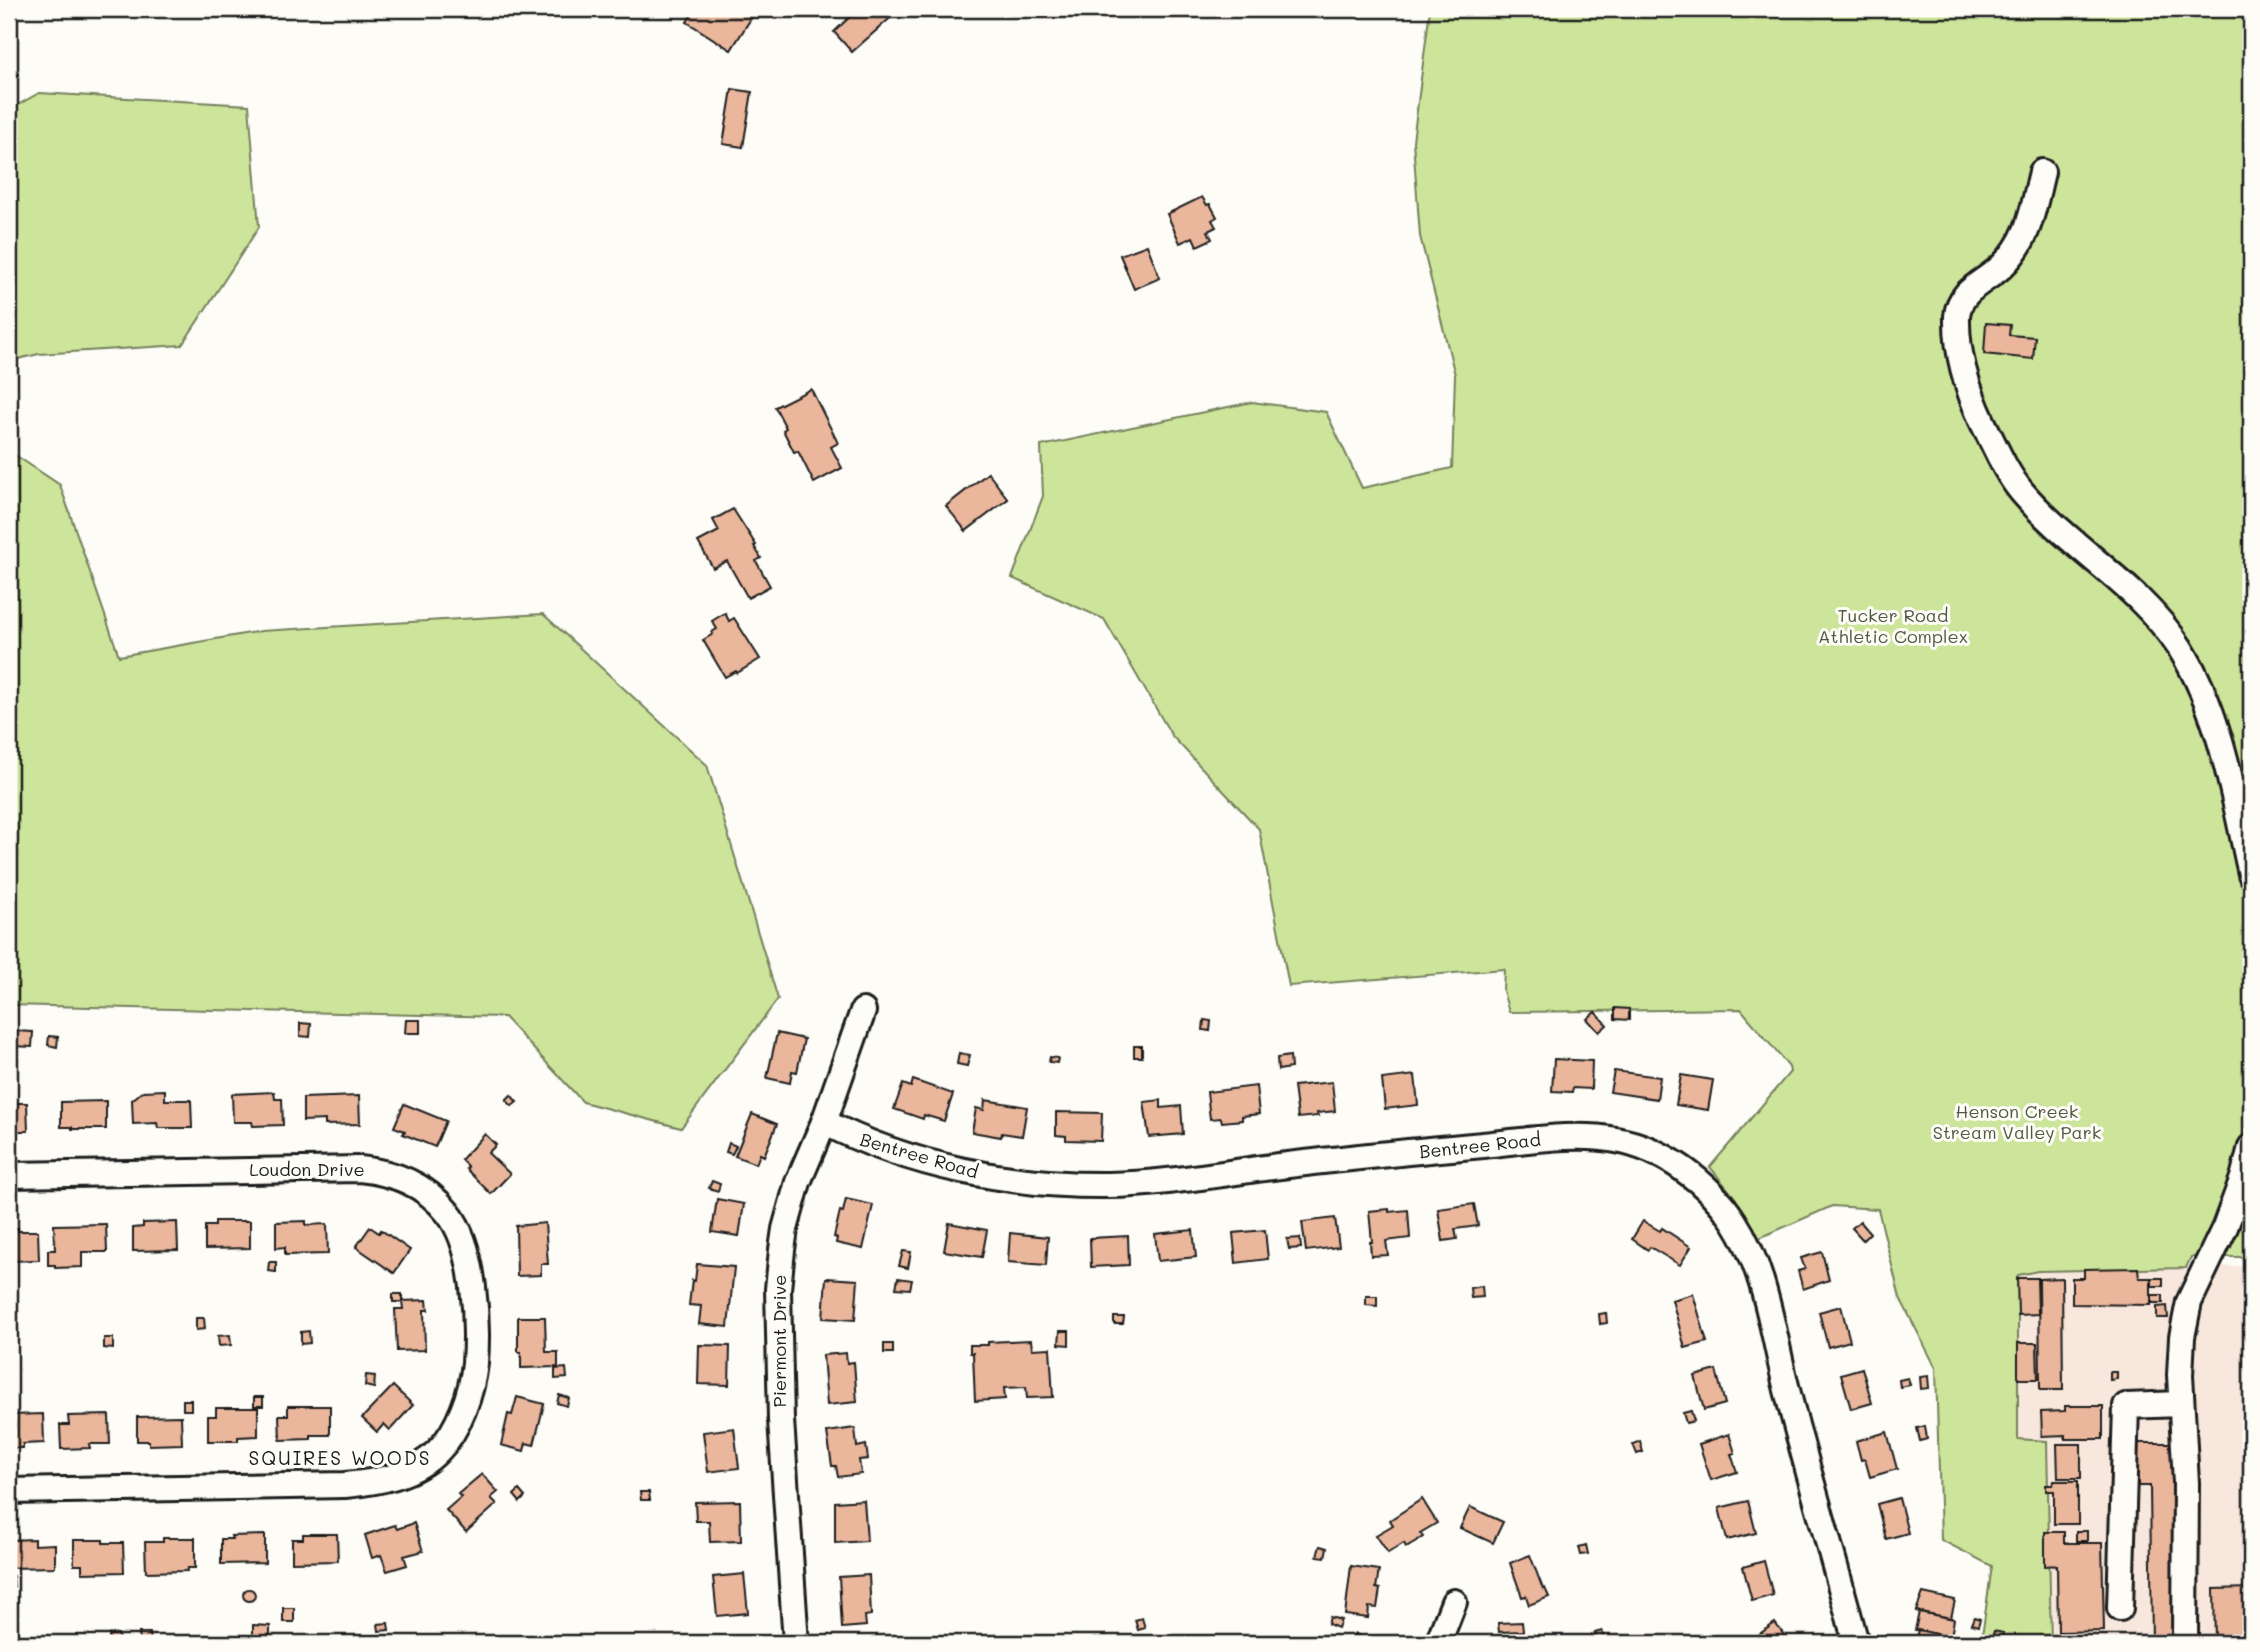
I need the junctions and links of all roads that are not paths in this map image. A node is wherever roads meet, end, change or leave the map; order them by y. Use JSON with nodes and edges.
{"nodes":[{"id":1,"x":2042,"y":172,"type":"dead end"},
{"id":2,"x":2251,"y":874,"type":"edge"},
{"id":3,"x":863,"y":1011,"type":"dead end"},
{"id":4,"x":824,"y":1122,"type":"junction"},
{"id":5,"x":2251,"y":1147,"type":"edge"},
{"id":6,"x":9,"y":1175,"type":"edge"},
{"id":7,"x":2181,"y":1404,"type":"junction"},
{"id":8,"x":9,"y":1491,"type":"edge"},
{"id":9,"x":1454,"y":1602,"type":"dead end"},
{"id":10,"x":2120,"y":1608,"type":"dead end"},
{"id":11,"x":796,"y":1643,"type":"edge"},
{"id":12,"x":1438,"y":1643,"type":"edge"},
{"id":13,"x":1856,"y":1643,"type":"edge"},
{"id":14,"x":2185,"y":1643,"type":"edge"}],
"edges":[{"from":1,"to":2,"type":"street"},
{"from":3,"to":4,"type":"street","name":"Piermont Drive"},
{"from":4,"to":11,"type":"street","name":"Piermont Drive"},
{"from":4,"to":13,"type":"street","name":"Bentree Road"},
{"from":5,"to":7,"type":"street"},
{"from":6,"to":8,"type":"street","name":"Loudon Drive"},
{"from":7,"to":10,"type":"street"},
{"from":7,"to":14,"type":"street"},
{"from":9,"to":12,"type":"street"}]}
